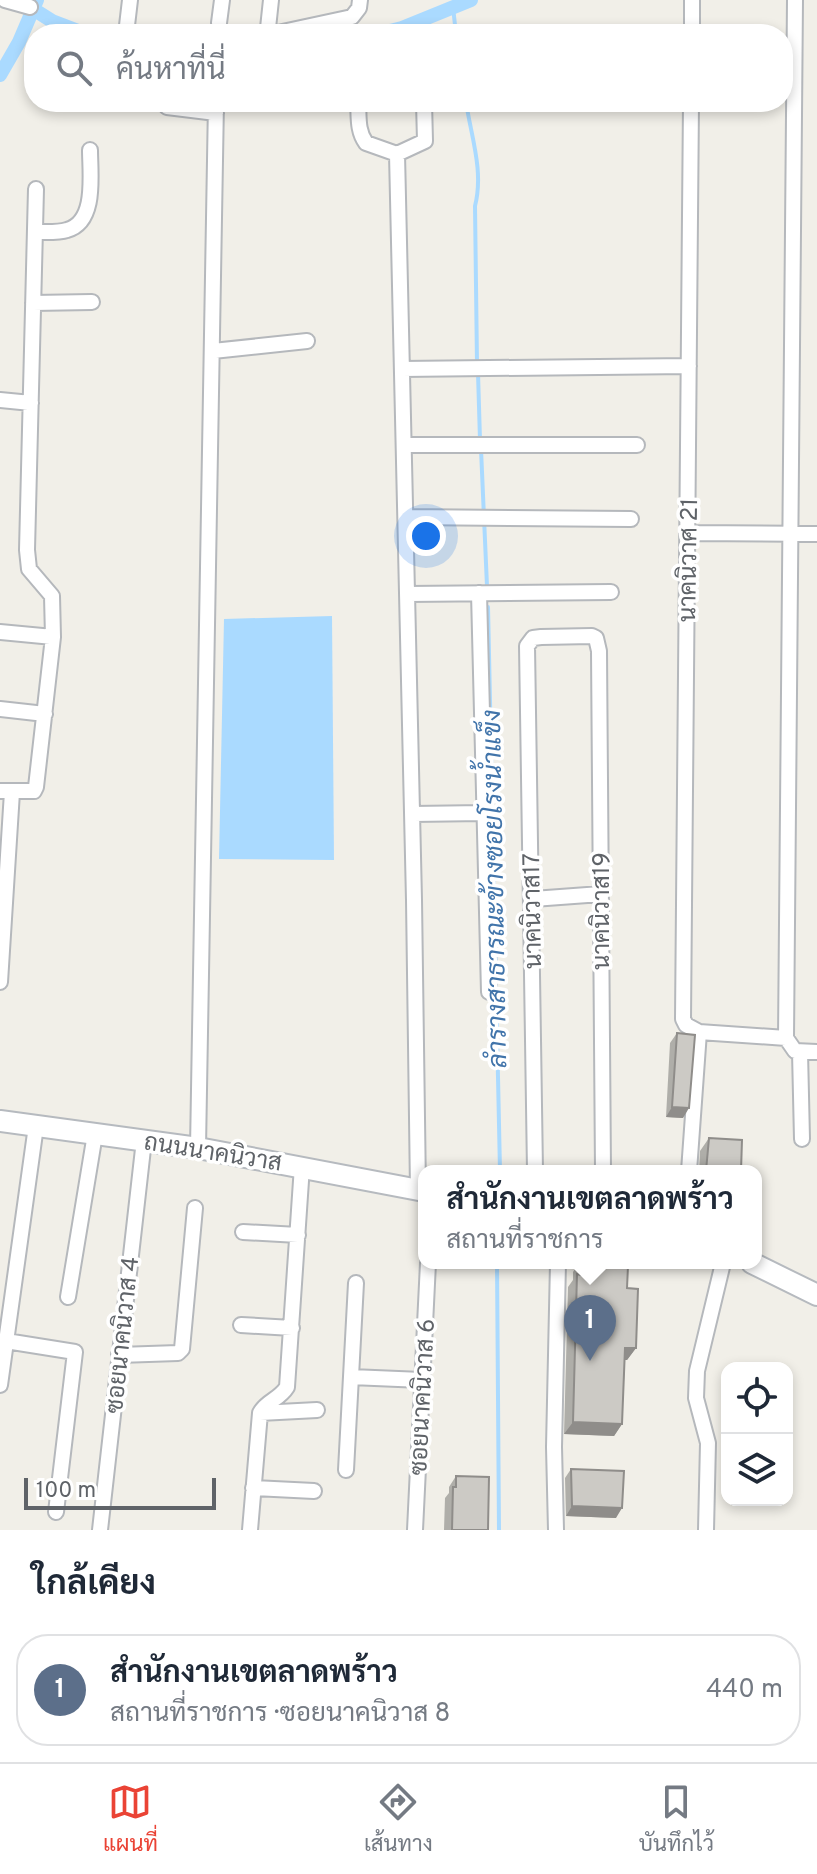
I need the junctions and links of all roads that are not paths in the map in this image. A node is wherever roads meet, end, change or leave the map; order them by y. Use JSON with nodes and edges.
{"nodes":[{"id":1,"x":5,"y":0,"type":"edge"},
{"id":2,"x":130,"y":0,"type":"edge"},
{"id":3,"x":222,"y":0,"type":"edge"},
{"id":4,"x":271,"y":0,"type":"edge"},
{"id":5,"x":360,"y":0,"type":"edge"},
{"id":6,"x":692,"y":0,"type":"edge"},
{"id":7,"x":795,"y":0,"type":"edge"},
{"id":8,"x":30,"y":7,"type":"dead end"},
{"id":9,"x":219,"y":23,"type":"dead end"},
{"id":10,"x":127,"y":24,"type":"edge"},
{"id":11,"x":268,"y":24,"type":"edge"},
{"id":12,"x":319,"y":24,"type":"edge"},
{"id":13,"x":692,"y":24,"type":"edge"},
{"id":14,"x":793,"y":25,"type":"edge"},
{"id":15,"x":216,"y":112,"type":"edge"},
{"id":16,"x":359,"y":112,"type":"edge"},
{"id":17,"x":424,"y":112,"type":"edge"},
{"id":18,"x":691,"y":112,"type":"edge"},
{"id":19,"x":789,"y":112,"type":"edge"},
{"id":20,"x":90,"y":150,"type":"dead end"},
{"id":21,"x":397,"y":154,"type":"junction"},
{"id":22,"x":36,"y":189,"type":"dead end"},
{"id":23,"x":35,"y":232,"type":"junction"},
{"id":24,"x":92,"y":302,"type":"dead end"},
{"id":25,"x":33,"y":303,"type":"junction"},
{"id":26,"x":307,"y":341,"type":"dead end"},
{"id":27,"x":213,"y":351,"type":"junction"},
{"id":28,"x":689,"y":366,"type":"junction"},
{"id":29,"x":402,"y":369,"type":"junction"},
{"id":30,"x":0,"y":400,"type":"edge"},
{"id":31,"x":31,"y":403,"type":"junction"},
{"id":32,"x":405,"y":445,"type":"junction"},
{"id":33,"x":637,"y":445,"type":"dead end"},
{"id":34,"x":407,"y":517,"type":"junction"},
{"id":35,"x":631,"y":519,"type":"dead end"},
{"id":36,"x":689,"y":533,"type":"junction"},
{"id":37,"x":790,"y":534,"type":"junction"},
{"id":38,"x":817,"y":534,"type":"edge"},
{"id":39,"x":611,"y":592,"type":"dead end"},
{"id":40,"x":479,"y":593,"type":"junction"},
{"id":41,"x":408,"y":594,"type":"junction"},
{"id":42,"x":0,"y":632,"type":"edge"},
{"id":43,"x":53,"y":637,"type":"junction"},
{"id":44,"x":527,"y":651,"type":"joint"},
{"id":45,"x":0,"y":709,"type":"edge"},
{"id":46,"x":45,"y":714,"type":"junction"},
{"id":47,"x":6,"y":791,"type":"edge"},
{"id":48,"x":483,"y":813,"type":"junction"},
{"id":49,"x":413,"y":814,"type":"junction"},
{"id":50,"x":601,"y":894,"type":"junction"},
{"id":51,"x":533,"y":899,"type":"junction"},
{"id":52,"x":0,"y":982,"type":"edge"},
{"id":53,"x":489,"y":992,"type":"dead end"},
{"id":54,"x":699,"y":1032,"type":"junction"},
{"id":55,"x":786,"y":1038,"type":"junction"},
{"id":56,"x":800,"y":1052,"type":"junction"},
{"id":57,"x":817,"y":1052,"type":"edge"},
{"id":58,"x":0,"y":1121,"type":"edge"},
{"id":59,"x":36,"y":1126,"type":"junction"},
{"id":60,"x":95,"y":1134,"type":"junction"},
{"id":61,"x":802,"y":1139,"type":"dead end"},
{"id":62,"x":144,"y":1140,"type":"junction"},
{"id":63,"x":198,"y":1148,"type":"junction"},
{"id":64,"x":420,"y":1165,"type":"edge"},
{"id":65,"x":535,"y":1165,"type":"edge"},
{"id":66,"x":603,"y":1165,"type":"edge"},
{"id":67,"x":689,"y":1165,"type":"edge"},
{"id":68,"x":302,"y":1166,"type":"junction"},
{"id":69,"x":418,"y":1189,"type":"edge"},
{"id":70,"x":195,"y":1208,"type":"dead end"},
{"id":71,"x":243,"y":1232,"type":"dead end"},
{"id":72,"x":298,"y":1235,"type":"junction"},
{"id":73,"x":762,"y":1268,"type":"edge"},
{"id":74,"x":428,"y":1269,"type":"edge"},
{"id":75,"x":558,"y":1269,"type":"edge"},
{"id":76,"x":722,"y":1269,"type":"edge"},
{"id":77,"x":356,"y":1283,"type":"dead end"},
{"id":78,"x":817,"y":1295,"type":"edge"},
{"id":79,"x":68,"y":1297,"type":"dead end"},
{"id":80,"x":241,"y":1325,"type":"dead end"},
{"id":81,"x":292,"y":1328,"type":"junction"},
{"id":82,"x":6,"y":1341,"type":"junction"},
{"id":83,"x":119,"y":1355,"type":"junction"},
{"id":84,"x":351,"y":1377,"type":"junction"},
{"id":85,"x":422,"y":1380,"type":"junction"},
{"id":86,"x":0,"y":1385,"type":"edge"},
{"id":87,"x":317,"y":1410,"type":"dead end"},
{"id":88,"x":260,"y":1413,"type":"junction"},
{"id":89,"x":346,"y":1470,"type":"dead end"},
{"id":90,"x":253,"y":1488,"type":"junction"},
{"id":91,"x":314,"y":1491,"type":"dead end"},
{"id":92,"x":56,"y":1512,"type":"dead end"},
{"id":93,"x":100,"y":1530,"type":"edge"},
{"id":94,"x":250,"y":1530,"type":"edge"},
{"id":95,"x":415,"y":1530,"type":"edge"},
{"id":96,"x":556,"y":1530,"type":"edge"},
{"id":97,"x":706,"y":1530,"type":"edge"}],
"edges":[{"from":1,"to":8,"type":"street"},
{"from":2,"to":10,"type":"street"},
{"from":3,"to":9,"type":"street"},
{"from":4,"to":11,"type":"street"},
{"from":5,"to":12,"type":"street"},
{"from":6,"to":13,"type":"street"},
{"from":7,"to":14,"type":"street"},
{"from":15,"to":27,"type":"street"},
{"from":16,"to":21,"type":"street"},
{"from":17,"to":21,"type":"street"},
{"from":18,"to":28,"type":"street","name":"นาคนิวาศ 21"},
{"from":19,"to":37,"type":"street"},
{"from":20,"to":23,"type":"street"},
{"from":21,"to":29,"type":"street"},
{"from":22,"to":23,"type":"street"},
{"from":23,"to":25,"type":"street"},
{"from":24,"to":25,"type":"street"},
{"from":25,"to":31,"type":"street"},
{"from":26,"to":27,"type":"street"},
{"from":27,"to":63,"type":"street"},
{"from":28,"to":29,"type":"street"},
{"from":28,"to":36,"type":"street","name":"นาคนิวาศ 21"},
{"from":29,"to":32,"type":"street"},
{"from":30,"to":31,"type":"street"},
{"from":31,"to":43,"type":"street"},
{"from":32,"to":33,"type":"street"},
{"from":32,"to":34,"type":"street"},
{"from":34,"to":35,"type":"street"},
{"from":34,"to":41,"type":"street"},
{"from":36,"to":37,"type":"street"},
{"from":36,"to":54,"type":"street","name":"นาคนิวาศ 21"},
{"from":37,"to":38,"type":"street"},
{"from":37,"to":55,"type":"street"},
{"from":39,"to":40,"type":"street"},
{"from":40,"to":41,"type":"street"},
{"from":40,"to":48,"type":"street"},
{"from":41,"to":49,"type":"street"},
{"from":42,"to":43,"type":"street"},
{"from":43,"to":46,"type":"street"},
{"from":44,"to":50,"type":"street","name":"นาคนิวาส19"},
{"from":44,"to":51,"type":"street","name":"นาคนิวาส17"},
{"from":45,"to":46,"type":"street"},
{"from":46,"to":47,"type":"street"},
{"from":47,"to":52,"type":"street"},
{"from":48,"to":49,"type":"street"},
{"from":48,"to":53,"type":"street"},
{"from":49,"to":64,"type":"street"},
{"from":50,"to":51,"type":"street"},
{"from":50,"to":66,"type":"street","name":"นาคนิวาส19"},
{"from":51,"to":65,"type":"street","name":"นาคนิวาส17"},
{"from":54,"to":55,"type":"street"},
{"from":54,"to":67,"type":"street"},
{"from":55,"to":56,"type":"street"},
{"from":56,"to":57,"type":"street"},
{"from":56,"to":61,"type":"street"},
{"from":58,"to":59,"type":"main road","name":"ถนนนาคนิวาส"},
{"from":59,"to":60,"type":"main road","name":"ถนนนาคนิวาส"},
{"from":59,"to":82,"type":"street"},
{"from":60,"to":62,"type":"main road","name":"ถนนนาคนิวาส"},
{"from":60,"to":79,"type":"street"},
{"from":62,"to":63,"type":"main road","name":"ถนนนาคนิวาส"},
{"from":62,"to":83,"type":"street","name":"ซอยนาคนิวาส 4"},
{"from":63,"to":68,"type":"main road","name":"ถนนนาคนิวาส"},
{"from":68,"to":69,"type":"main road","name":"ถนนนาคนิวาส"},
{"from":68,"to":72,"type":"street"},
{"from":70,"to":83,"type":"street"},
{"from":71,"to":72,"type":"street"},
{"from":72,"to":81,"type":"street"},
{"from":73,"to":78,"type":"main road"},
{"from":74,"to":85,"type":"street","name":"ซอยนาคนิวาส 6"},
{"from":75,"to":96,"type":"street"},
{"from":76,"to":97,"type":"street"},
{"from":77,"to":84,"type":"street"},
{"from":80,"to":81,"type":"street"},
{"from":81,"to":88,"type":"street"},
{"from":82,"to":86,"type":"street"},
{"from":82,"to":92,"type":"street"},
{"from":83,"to":93,"type":"street","name":"ซอยนาคนิวาส 4"},
{"from":84,"to":85,"type":"street"},
{"from":84,"to":89,"type":"street"},
{"from":85,"to":95,"type":"street","name":"ซอยนาคนิวาส 6"},
{"from":87,"to":88,"type":"street"},
{"from":88,"to":90,"type":"street"},
{"from":90,"to":91,"type":"street"},
{"from":90,"to":94,"type":"street"}]}
